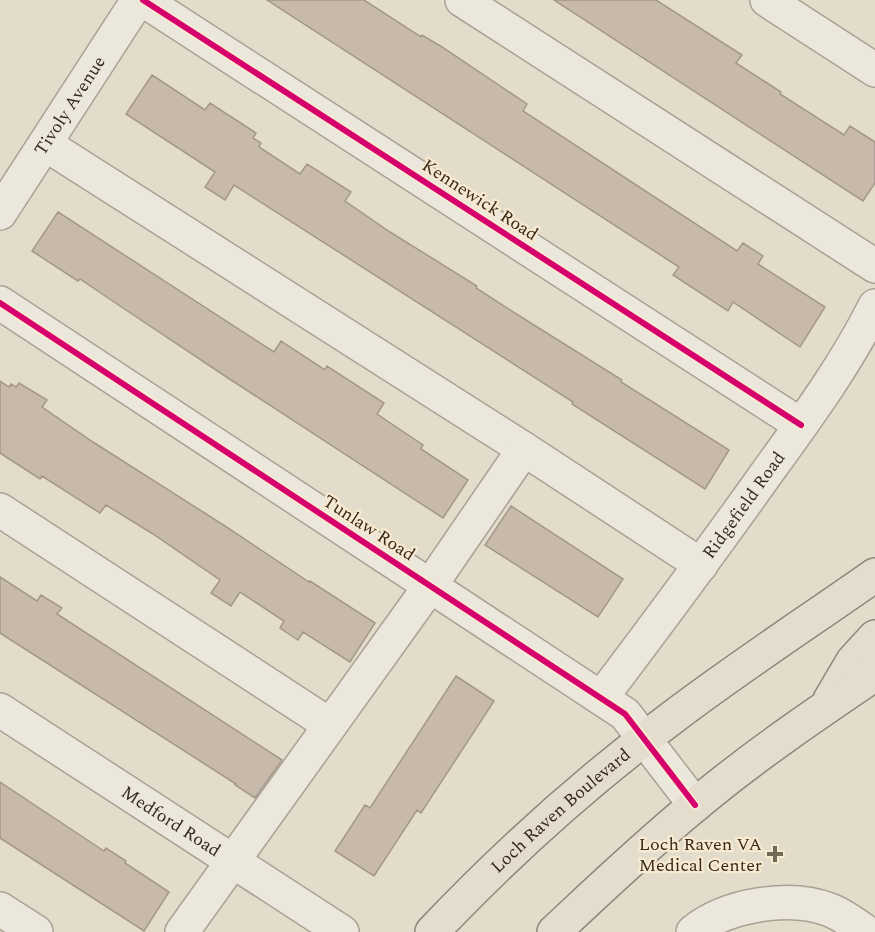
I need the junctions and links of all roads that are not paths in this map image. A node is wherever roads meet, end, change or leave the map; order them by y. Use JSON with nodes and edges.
{"nodes":[{"id":1,"x":141,"y":0,"type":"edge"},
{"id":2,"x":462,"y":0,"type":"edge"},
{"id":3,"x":767,"y":0,"type":"edge"},
{"id":4,"x":875,"y":69,"type":"edge"},
{"id":5,"x":45,"y":144,"type":"junction"},
{"id":6,"x":0,"y":213,"type":"edge"},
{"id":7,"x":875,"y":266,"type":"edge"},
{"id":8,"x":0,"y":303,"type":"edge"},
{"id":9,"x":875,"y":306,"type":"edge"},
{"id":10,"x":801,"y":425,"type":"junction"},
{"id":11,"x":524,"y":448,"type":"junction"},
{"id":12,"x":0,"y":510,"type":"edge"},
{"id":13,"x":701,"y":564,"type":"junction"},
{"id":14,"x":875,"y":575,"type":"edge"},
{"id":15,"x":430,"y":586,"type":"junction"},
{"id":16,"x":875,"y":637,"type":"edge"},
{"id":17,"x":875,"y":674,"type":"edge"},
{"id":18,"x":601,"y":698,"type":"junction"},
{"id":19,"x":826,"y":707,"type":"junction"},
{"id":20,"x":0,"y":710,"type":"edge"},
{"id":21,"x":330,"y":725,"type":"junction"},
{"id":22,"x":645,"y":739,"type":"junction"},
{"id":23,"x":695,"y":805,"type":"junction"},
{"id":24,"x":233,"y":862,"type":"junction"},
{"id":25,"x":0,"y":909,"type":"edge"},
{"id":26,"x":36,"y":932,"type":"edge"},
{"id":27,"x":182,"y":932,"type":"edge"},
{"id":28,"x":342,"y":932,"type":"edge"},
{"id":29,"x":432,"y":932,"type":"edge"},
{"id":30,"x":554,"y":932,"type":"edge"},
{"id":31,"x":693,"y":932,"type":"edge"},
{"id":32,"x":866,"y":932,"type":"edge"}],
"edges":[{"from":1,"to":5,"type":"street","name":"Tivoly Avenue"},
{"from":1,"to":10,"type":"street","name":"Kennewick Road"},
{"from":2,"to":7,"type":"street"},
{"from":3,"to":4,"type":"street"},
{"from":5,"to":6,"type":"street","name":"Tivoly Avenue"},
{"from":5,"to":11,"type":"street"},
{"from":8,"to":15,"type":"street","name":"Tunlaw Road"},
{"from":9,"to":10,"type":"street","name":"Ridgefield Road"},
{"from":10,"to":13,"type":"street","name":"Ridgefield Road"},
{"from":11,"to":13,"type":"street"},
{"from":11,"to":15,"type":"street"},
{"from":12,"to":21,"type":"street"},
{"from":13,"to":18,"type":"street","name":"Ridgefield Road"},
{"from":14,"to":22,"type":"main road","name":"Loch Raven Boulevard"},
{"from":15,"to":18,"type":"street","name":"Tunlaw Road"},
{"from":15,"to":21,"type":"street"},
{"from":16,"to":19,"type":"main road"},
{"from":17,"to":19,"type":"main road"},
{"from":18,"to":22,"type":"street","name":"Tunlaw Road"},
{"from":19,"to":23,"type":"main road"},
{"from":20,"to":24,"type":"street","name":"Medford Road"},
{"from":21,"to":24,"type":"street"},
{"from":22,"to":23,"type":"street","name":"Tunlaw Road"},
{"from":22,"to":29,"type":"main road","name":"Loch Raven Boulevard"},
{"from":23,"to":30,"type":"main road"},
{"from":24,"to":27,"type":"street"},
{"from":24,"to":28,"type":"street","name":"Medford Road"},
{"from":25,"to":26,"type":"street"},
{"from":31,"to":32,"type":"street"}]}
